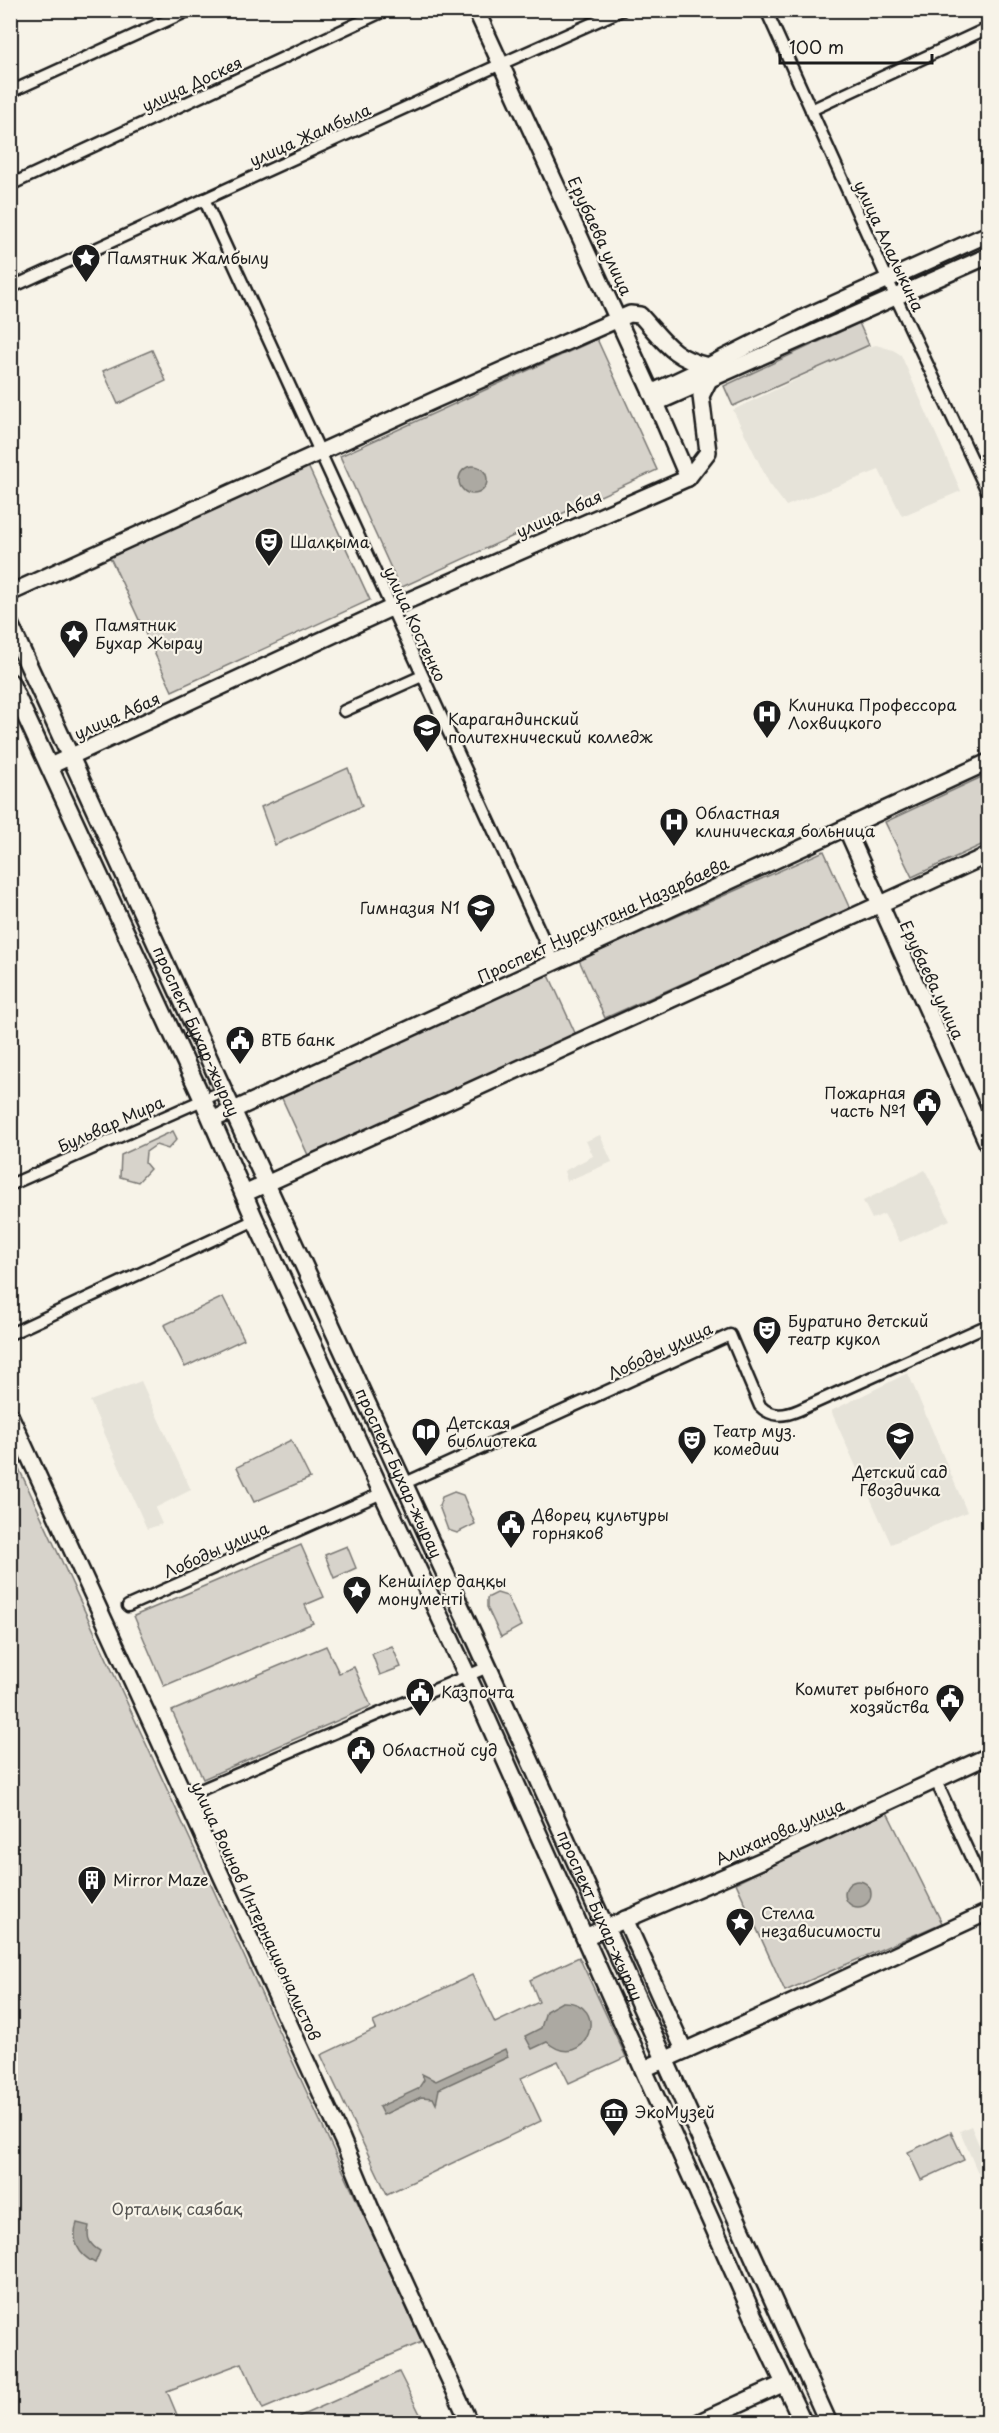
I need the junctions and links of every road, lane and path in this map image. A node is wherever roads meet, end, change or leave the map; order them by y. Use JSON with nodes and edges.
{"nodes":[{"id":1,"x":190,"y":10,"type":"edge"},
{"id":2,"x":386,"y":10,"type":"edge"},
{"id":3,"x":476,"y":10,"type":"edge"},
{"id":4,"x":622,"y":10,"type":"edge"},
{"id":5,"x":766,"y":10,"type":"edge"},
{"id":6,"x":988,"y":28,"type":"edge"},
{"id":7,"x":501,"y":63,"type":"junction"},
{"id":8,"x":10,"y":92,"type":"edge"},
{"id":9,"x":811,"y":110,"type":"junction"},
{"id":10,"x":10,"y":185,"type":"edge"},
{"id":11,"x":204,"y":199,"type":"junction"},
{"id":12,"x":988,"y":234,"type":"edge"},
{"id":13,"x":988,"y":256,"type":"edge"},
{"id":14,"x":887,"y":279,"type":"junction"},
{"id":15,"x":10,"y":288,"type":"edge"},
{"id":16,"x":896,"y":298,"type":"junction"},
{"id":17,"x":618,"y":319,"type":"junction"},
{"id":18,"x":709,"y":373,"type":"junction"},
{"id":19,"x":653,"y":398,"type":"junction"},
{"id":20,"x":320,"y":453,"type":"junction"},
{"id":21,"x":688,"y":478,"type":"junction"},
{"id":22,"x":988,"y":493,"type":"edge"},
{"id":23,"x":10,"y":593,"type":"edge"},
{"id":24,"x":391,"y":608,"type":"junction"},
{"id":25,"x":10,"y":625,"type":"edge"},
{"id":26,"x":34,"y":676,"type":"junction"},
{"id":27,"x":422,"y":676,"type":"junction"},
{"id":28,"x":11,"y":685,"type":"edge"},
{"id":29,"x":344,"y":711,"type":"dead end"},
{"id":30,"x":71,"y":757,"type":"junction"},
{"id":31,"x":988,"y":762,"type":"edge"},
{"id":32,"x":50,"y":766,"type":"junction"},
{"id":33,"x":846,"y":828,"type":"junction"},
{"id":34,"x":988,"y":855,"type":"edge"},
{"id":35,"x":878,"y":905,"type":"junction"},
{"id":36,"x":554,"y":962,"type":"junction"},
{"id":37,"x":224,"y":1091,"type":"junction"},
{"id":38,"x":203,"y":1100,"type":"junction"},
{"id":39,"x":232,"y":1110,"type":"junction"},
{"id":40,"x":212,"y":1120,"type":"junction"},
{"id":41,"x":988,"y":1145,"type":"edge"},
{"id":42,"x":10,"y":1185,"type":"edge"},
{"id":43,"x":266,"y":1185,"type":"junction"},
{"id":44,"x":244,"y":1194,"type":"junction"},
{"id":45,"x":255,"y":1220,"type":"junction"},
{"id":46,"x":988,"y":1325,"type":"edge"},
{"id":47,"x":10,"y":1334,"type":"edge"},
{"id":48,"x":10,"y":1415,"type":"edge"},
{"id":49,"x":403,"y":1484,"type":"junction"},
{"id":50,"x":382,"y":1493,"type":"junction"},
{"id":51,"x":128,"y":1606,"type":"dead end"},
{"id":52,"x":488,"y":1667,"type":"junction"},
{"id":53,"x":467,"y":1676,"type":"junction"},
{"id":54,"x":988,"y":1756,"type":"edge"},
{"id":55,"x":936,"y":1781,"type":"junction"},
{"id":56,"x":184,"y":1797,"type":"junction"},
{"id":57,"x":988,"y":1895,"type":"edge"},
{"id":58,"x":988,"y":1912,"type":"edge"},
{"id":59,"x":625,"y":1919,"type":"junction"},
{"id":60,"x":606,"y":1928,"type":"junction"},
{"id":61,"x":585,"y":1937,"type":"junction"},
{"id":62,"x":684,"y":2050,"type":"junction"},
{"id":63,"x":665,"y":2058,"type":"junction"},
{"id":64,"x":644,"y":2069,"type":"junction"},
{"id":65,"x":785,"y":2383,"type":"junction"},
{"id":66,"x":468,"y":2422,"type":"edge"},
{"id":67,"x":699,"y":2422,"type":"edge"},
{"id":68,"x":803,"y":2422,"type":"edge"},
{"id":69,"x":828,"y":2422,"type":"edge"}],
"edges":[{"from":1,"to":8,"type":"street"},
{"from":2,"to":10,"type":"street","name":"улица Доскея"},
{"from":3,"to":7,"type":"main road","name":"Ерубаева улица"},
{"from":4,"to":7,"type":"street","name":"улица Жамбыла"},
{"from":5,"to":9,"type":"street","name":"улица Алалыкина"},
{"from":6,"to":9,"type":"street"},
{"from":7,"to":11,"type":"street","name":"улица Жамбыла"},
{"from":7,"to":17,"type":"main road","name":"Ерубаева улица"},
{"from":9,"to":14,"type":"street","name":"улица Алалыкина"},
{"from":11,"to":15,"type":"street","name":"улица Жамбыла"},
{"from":11,"to":20,"type":"street","name":"улица Костенко"},
{"from":12,"to":14,"type":"main road"},
{"from":13,"to":16,"type":"main road"},
{"from":14,"to":16,"type":"street","name":"улица Алалыкина"},
{"from":14,"to":18,"type":"main road"},
{"from":16,"to":18,"type":"main road"},
{"from":16,"to":22,"type":"street","name":"улица Алалыкина"},
{"from":17,"to":18,"type":"main road"},
{"from":17,"to":19,"type":"main road","name":"Ерубаева улица"},
{"from":17,"to":20,"type":"main road"},
{"from":18,"to":19,"type":"main road"},
{"from":18,"to":21,"type":"main road","name":"улица Абая"},
{"from":19,"to":21,"type":"main road","name":"Ерубаева улица"},
{"from":20,"to":23,"type":"main road"},
{"from":20,"to":24,"type":"street","name":"улица Костенко"},
{"from":21,"to":24,"type":"main road","name":"улица Абая"},
{"from":24,"to":27,"type":"street","name":"улица Костенко"},
{"from":24,"to":30,"type":"main road","name":"улица Абая"},
{"from":25,"to":26,"type":"main road","name":"проспект Бухар-жырау"},
{"from":26,"to":28,"type":"main road"},
{"from":26,"to":30,"type":"main road","name":"проспект Бухар-жырау"},
{"from":27,"to":29,"type":"street"},
{"from":27,"to":36,"type":"street","name":"улица Костенко"},
{"from":28,"to":32,"type":"main road","name":"проспект Бухар-жырау"},
{"from":30,"to":32,"type":"main road","name":"улица Абая"},
{"from":30,"to":37,"type":"main road","name":"проспект Бухар-жырау"},
{"from":31,"to":33,"type":"main road","name":"Проспект Нурсултана Назарбаева"},
{"from":32,"to":38,"type":"main road","name":"проспект Бухар-жырау"},
{"from":33,"to":35,"type":"main road","name":"Ерубаева улица"},
{"from":33,"to":36,"type":"main road","name":"Проспект Нурсултана Назарбаева"},
{"from":34,"to":35,"type":"main road"},
{"from":35,"to":41,"type":"main road","name":"Ерубаева улица"},
{"from":35,"to":43,"type":"main road"},
{"from":36,"to":39,"type":"main road","name":"Проспект Нурсултана Назарбаева"},
{"from":37,"to":38,"type":"street","name":"Бульвар Мира"},
{"from":37,"to":39,"type":"main road","name":"проспект Бухар-жырау"},
{"from":38,"to":40,"type":"main road","name":"проспект Бухар-жырау"},
{"from":38,"to":42,"type":"street","name":"Бульвар Мира"},
{"from":39,"to":40,"type":"main road","name":"Проспект Нурсултана Назарбаева"},
{"from":39,"to":43,"type":"main road","name":"проспект Бухар-жырау"},
{"from":40,"to":44,"type":"main road","name":"проспект Бухар-жырау"},
{"from":43,"to":44,"type":"main road"},
{"from":43,"to":49,"type":"main road","name":"проспект Бухар-жырау"},
{"from":44,"to":45,"type":"main road","name":"проспект Бухар-жырау"},
{"from":45,"to":47,"type":"street"},
{"from":45,"to":50,"type":"main road","name":"проспект Бухар-жырау"},
{"from":46,"to":49,"type":"street","name":"Лободы улица"},
{"from":48,"to":56,"type":"main road","name":"улица Воинов Интернационалистов"},
{"from":49,"to":52,"type":"main road","name":"проспект Бухар-жырау"},
{"from":50,"to":51,"type":"street","name":"Лободы улица"},
{"from":50,"to":53,"type":"main road","name":"проспект Бухар-жырау"},
{"from":52,"to":53,"type":"street"},
{"from":52,"to":60,"type":"main road","name":"проспект Бухар-жырау"},
{"from":53,"to":56,"type":"street"},
{"from":53,"to":61,"type":"main road","name":"проспект Бухар-жырау"},
{"from":54,"to":55,"type":"main road","name":"Алиханова улица"},
{"from":55,"to":57,"type":"street"},
{"from":55,"to":59,"type":"main road","name":"Алиханова улица"},
{"from":56,"to":66,"type":"main road","name":"улица Воинов Интернационалистов"},
{"from":58,"to":62,"type":"main road"},
{"from":59,"to":60,"type":"main road","name":"Алиханова улица"},
{"from":59,"to":62,"type":"main road"},
{"from":60,"to":61,"type":"main road","name":"Алиханова улица"},
{"from":60,"to":63,"type":"main road","name":"проспект Бухар-жырау"},
{"from":61,"to":64,"type":"main road","name":"проспект Бухар-жырау"},
{"from":62,"to":63,"type":"main road"},
{"from":63,"to":64,"type":"main road"},
{"from":63,"to":69,"type":"main road","name":"проспект Бухар-жырау"},
{"from":64,"to":65,"type":"main road","name":"проспект Бухар-жырау"},
{"from":65,"to":67,"type":"main road"},
{"from":65,"to":68,"type":"main road","name":"проспект Бухар-жырау"}]}
